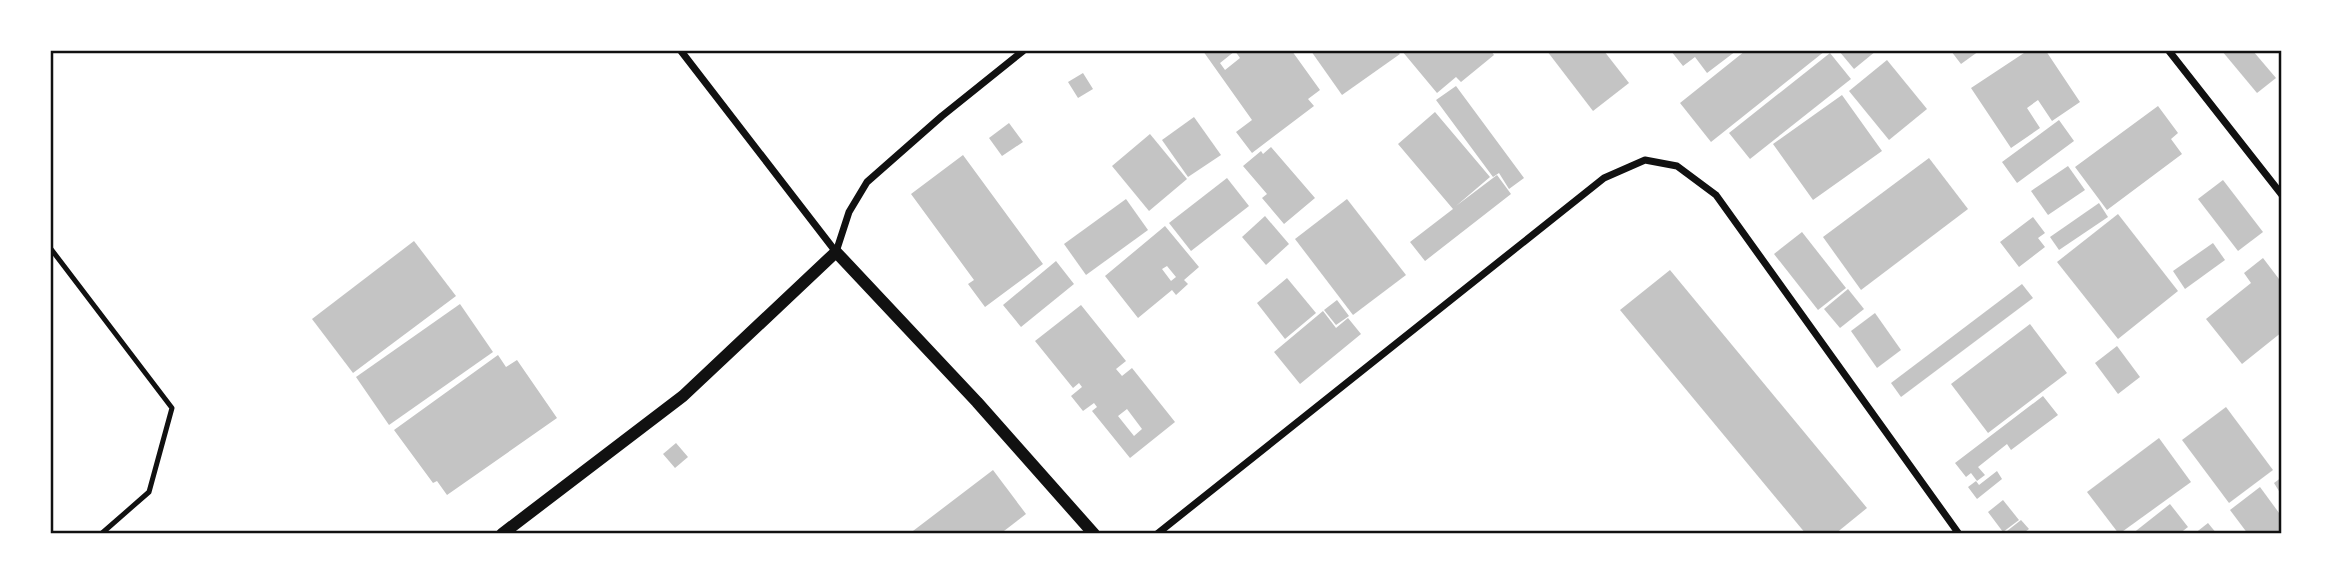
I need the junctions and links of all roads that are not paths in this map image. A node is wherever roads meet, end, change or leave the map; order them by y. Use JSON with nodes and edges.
{"nodes":[{"id":1,"x":681,"y":51,"type":"edge"},
{"id":2,"x":1023,"y":51,"type":"edge"},
{"id":3,"x":2169,"y":51,"type":"edge"},
{"id":4,"x":2282,"y":195,"type":"edge"},
{"id":5,"x":51,"y":248,"type":"edge"},
{"id":6,"x":836,"y":253,"type":"junction"},
{"id":7,"x":101,"y":534,"type":"edge"},
{"id":8,"x":502,"y":534,"type":"edge"},
{"id":9,"x":1094,"y":534,"type":"edge"},
{"id":10,"x":1157,"y":534,"type":"edge"},
{"id":11,"x":1959,"y":534,"type":"edge"}],
"edges":[{"from":1,"to":6,"type":"street"},
{"from":2,"to":6,"type":"street"},
{"from":3,"to":4,"type":"street"},
{"from":5,"to":7,"type":"lane"},
{"from":6,"to":8,"type":"street"},
{"from":6,"to":9,"type":"street"},
{"from":10,"to":11,"type":"street"}]}
